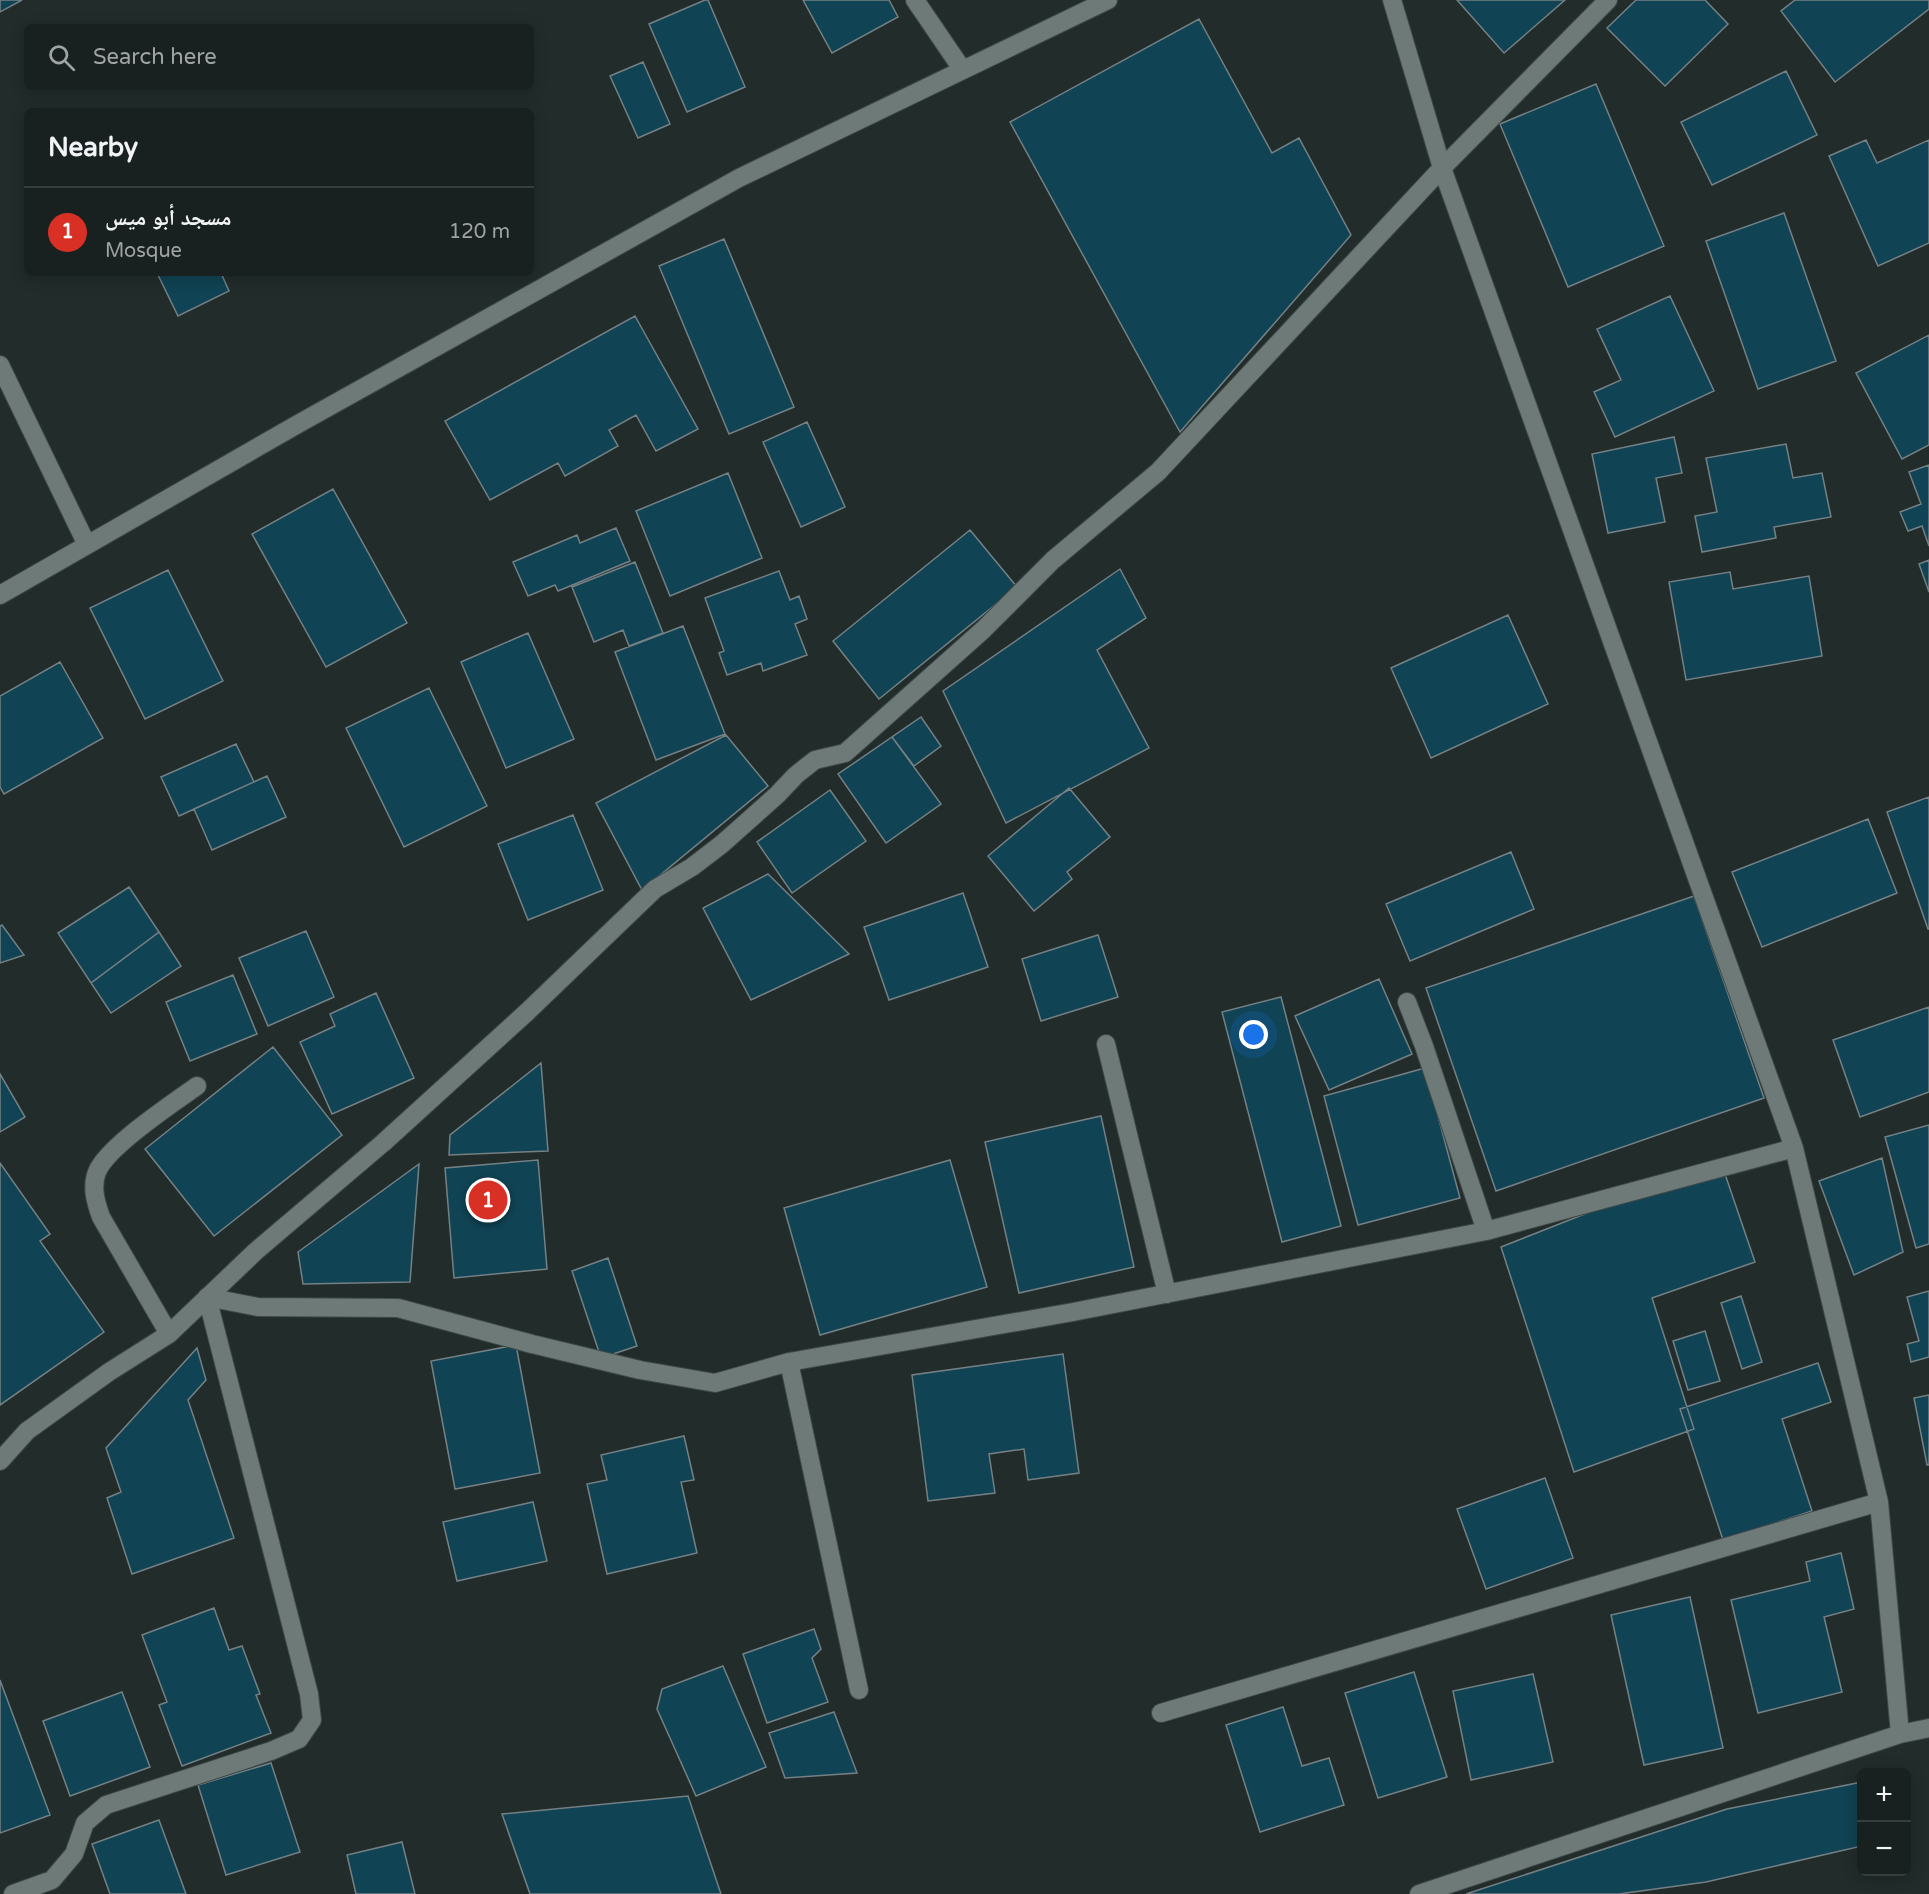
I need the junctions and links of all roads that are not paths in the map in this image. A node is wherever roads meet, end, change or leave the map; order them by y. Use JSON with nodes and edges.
{"nodes":[{"id":1,"x":915,"y":0,"type":"edge"},
{"id":2,"x":1108,"y":0,"type":"edge"},
{"id":3,"x":1392,"y":0,"type":"edge"},
{"id":4,"x":1608,"y":0,"type":"edge"},
{"id":5,"x":962,"y":69,"type":"junction"},
{"id":6,"x":1442,"y":168,"type":"junction"},
{"id":7,"x":0,"y":365,"type":"edge"},
{"id":8,"x":87,"y":546,"type":"junction"},
{"id":9,"x":0,"y":595,"type":"edge"},
{"id":10,"x":1407,"y":1002,"type":"dead end"},
{"id":11,"x":1106,"y":1044,"type":"dead end"},
{"id":12,"x":197,"y":1086,"type":"dead end"},
{"id":13,"x":1794,"y":1148,"type":"junction"},
{"id":14,"x":1486,"y":1231,"type":"junction"},
{"id":15,"x":1167,"y":1294,"type":"junction"},
{"id":16,"x":207,"y":1297,"type":"junction"},
{"id":17,"x":169,"y":1334,"type":"junction"},
{"id":18,"x":789,"y":1362,"type":"junction"},
{"id":19,"x":0,"y":1461,"type":"edge"},
{"id":20,"x":1879,"y":1502,"type":"junction"},
{"id":21,"x":859,"y":1690,"type":"dead end"},
{"id":22,"x":1161,"y":1713,"type":"dead end"},
{"id":23,"x":1929,"y":1728,"type":"edge"},
{"id":24,"x":1900,"y":1734,"type":"junction"},
{"id":25,"x":13,"y":1894,"type":"edge"},
{"id":26,"x":1419,"y":1894,"type":"edge"}],
"edges":[{"from":1,"to":5,"type":"street"},
{"from":2,"to":5,"type":"street"},
{"from":3,"to":6,"type":"street"},
{"from":4,"to":6,"type":"street"},
{"from":5,"to":8,"type":"street"},
{"from":6,"to":13,"type":"street"},
{"from":6,"to":16,"type":"street"},
{"from":7,"to":8,"type":"street"},
{"from":8,"to":9,"type":"street"},
{"from":10,"to":14,"type":"street"},
{"from":11,"to":15,"type":"street"},
{"from":12,"to":17,"type":"street"},
{"from":13,"to":14,"type":"street"},
{"from":13,"to":20,"type":"street"},
{"from":14,"to":15,"type":"street"},
{"from":15,"to":18,"type":"street"},
{"from":16,"to":17,"type":"street"},
{"from":16,"to":18,"type":"street"},
{"from":16,"to":25,"type":"street"},
{"from":17,"to":19,"type":"street"},
{"from":18,"to":21,"type":"street"},
{"from":20,"to":22,"type":"street"},
{"from":20,"to":24,"type":"street"},
{"from":23,"to":24,"type":"street"},
{"from":24,"to":26,"type":"street"}]}
